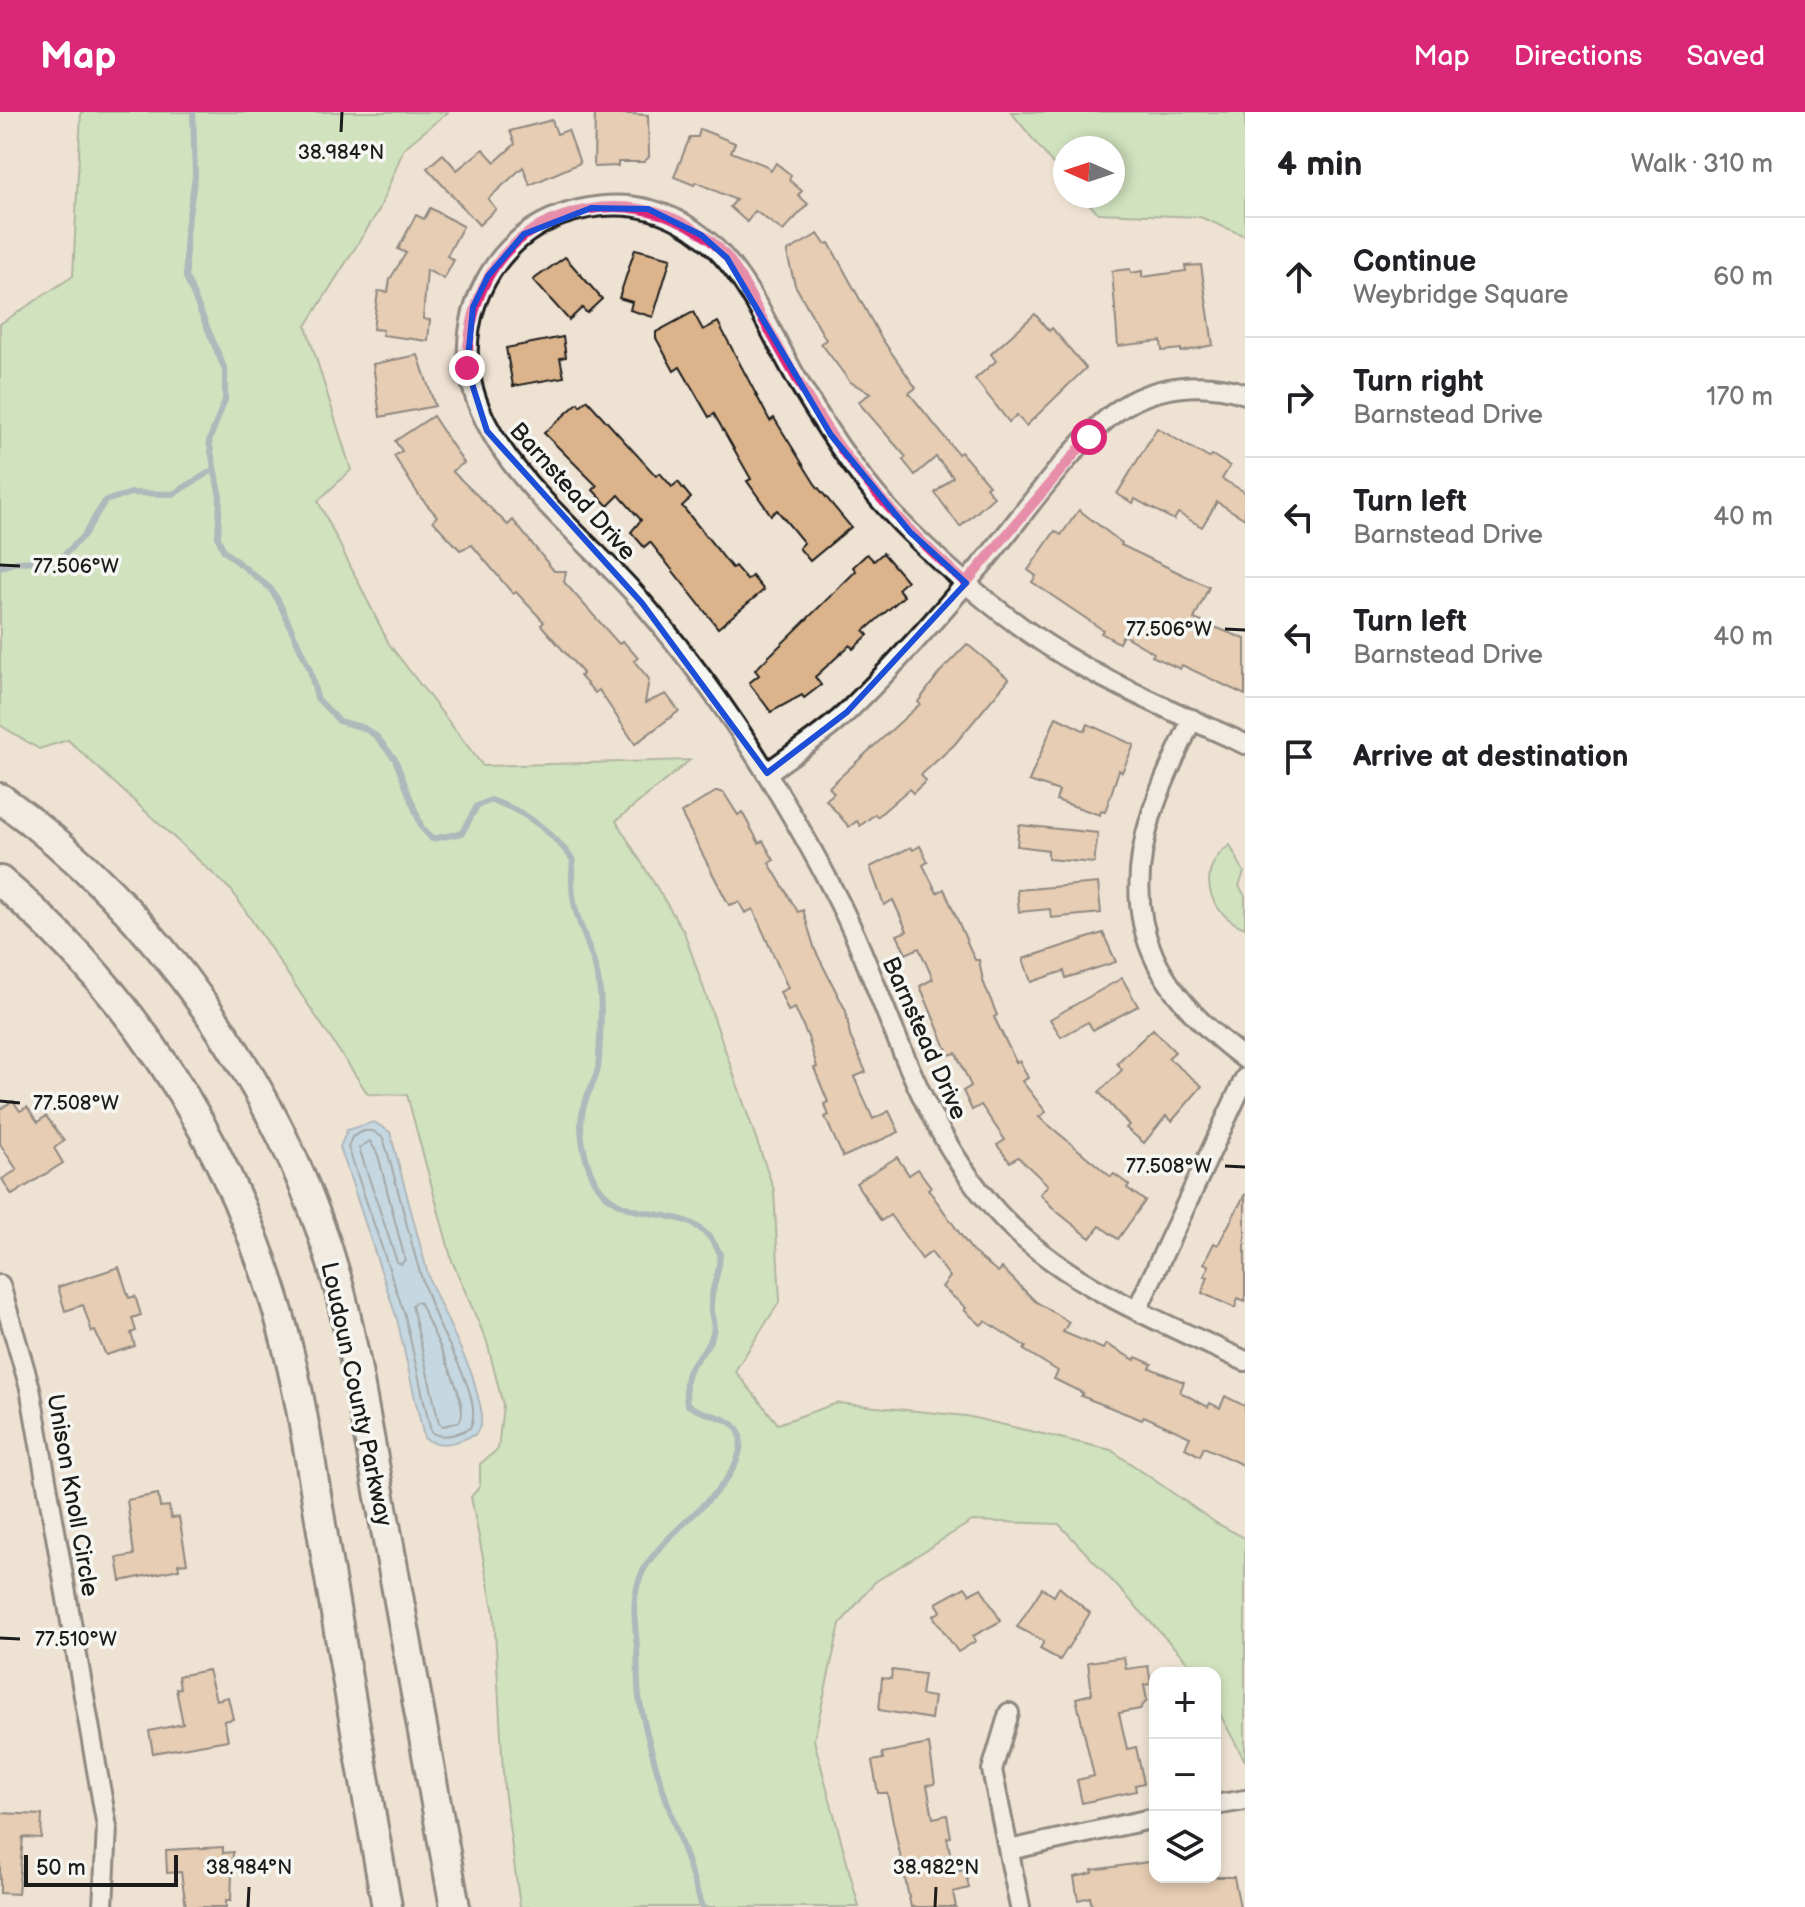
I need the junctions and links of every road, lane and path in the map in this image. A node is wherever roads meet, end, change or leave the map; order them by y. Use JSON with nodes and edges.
{"nodes":[{"id":1,"x":1245,"y":394,"type":"edge"},
{"id":2,"x":966,"y":583,"type":"junction"},
{"id":3,"x":1192,"y":719,"type":"junction"},
{"id":4,"x":1245,"y":744,"type":"edge"},
{"id":5,"x":767,"y":773,"type":"junction"},
{"id":6,"x":0,"y":798,"type":"edge"},
{"id":7,"x":0,"y":881,"type":"edge"},
{"id":8,"x":1245,"y":1059,"type":"edge"},
{"id":9,"x":1245,"y":1078,"type":"edge"},
{"id":10,"x":0,"y":1285,"type":"edge"},
{"id":11,"x":1137,"y":1310,"type":"junction"},
{"id":12,"x":1245,"y":1361,"type":"edge"},
{"id":13,"x":1009,"y":1713,"type":"dead end"},
{"id":14,"x":1245,"y":1800,"type":"edge"},
{"id":15,"x":1221,"y":1804,"type":"edge"},
{"id":16,"x":1149,"y":1819,"type":"edge"},
{"id":17,"x":1009,"y":1850,"type":"junction"},
{"id":18,"x":103,"y":1907,"type":"edge"},
{"id":19,"x":387,"y":1907,"type":"edge"},
{"id":20,"x":455,"y":1907,"type":"edge"},
{"id":21,"x":1020,"y":1907,"type":"edge"}],
"edges":[{"from":1,"to":2,"type":"street"},
{"from":2,"to":3,"type":"street","name":"Barnstead Drive"},
{"from":2,"to":5,"type":"street"},
{"from":2,"to":5,"type":"street","name":"Barnstead Drive"},
{"from":3,"to":4,"type":"street","name":"Barnstead Drive"},
{"from":3,"to":8,"type":"street"},
{"from":5,"to":11,"type":"street","name":"Barnstead Drive"},
{"from":6,"to":20,"type":"main road","name":"Loudoun County Parkway"},
{"from":7,"to":19,"type":"main road"},
{"from":9,"to":11,"type":"street"},
{"from":10,"to":18,"type":"street","name":"Unison Knoll Circle"},
{"from":11,"to":12,"type":"street","name":"Barnstead Drive"},
{"from":13,"to":17,"type":"street"},
{"from":14,"to":15,"type":"street"},
{"from":16,"to":17,"type":"street"},
{"from":17,"to":21,"type":"street"}]}
